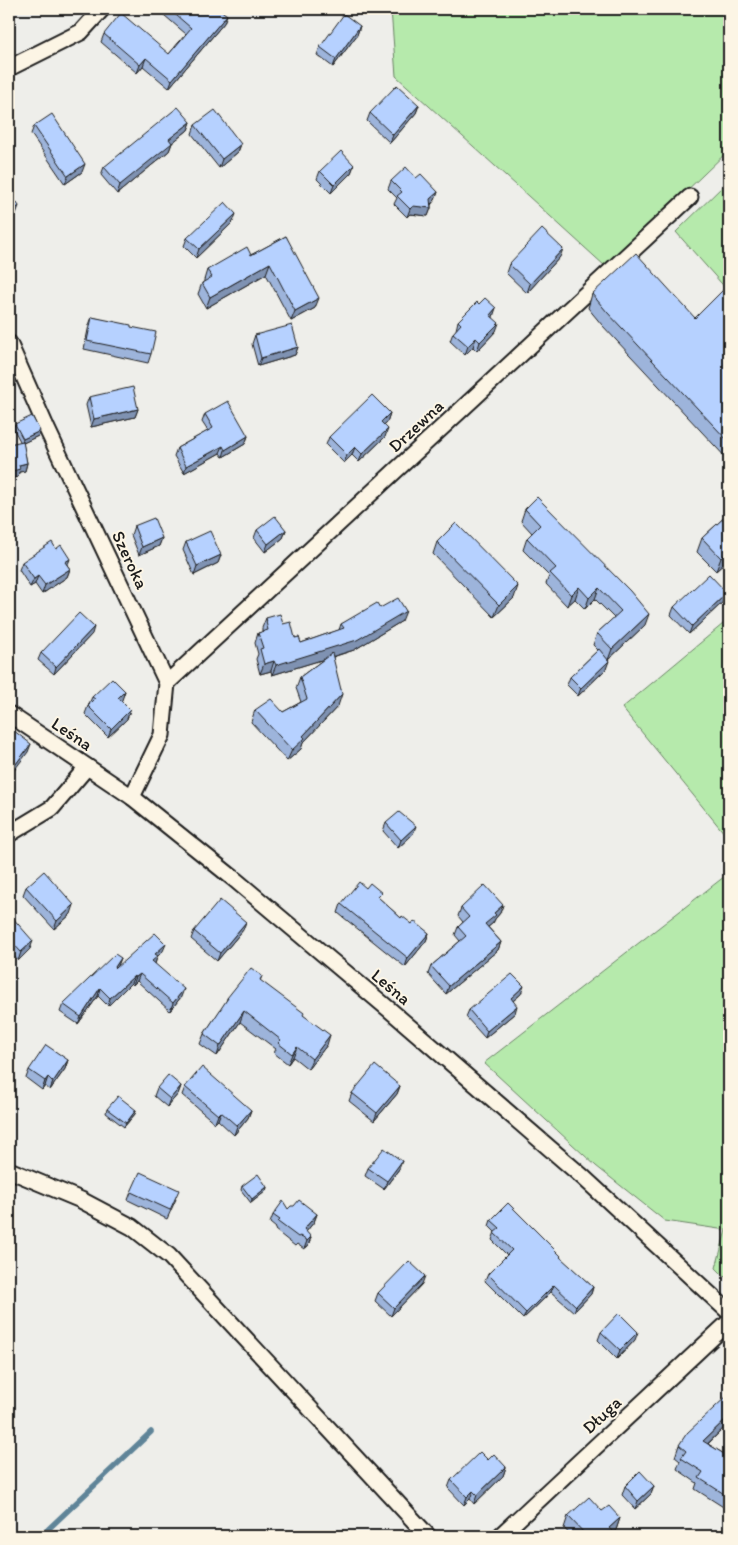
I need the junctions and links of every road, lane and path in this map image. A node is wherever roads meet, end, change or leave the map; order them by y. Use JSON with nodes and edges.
{"nodes":[{"id":1,"x":102,"y":9,"type":"edge"},
{"id":2,"x":9,"y":68,"type":"edge"},
{"id":3,"x":690,"y":197,"type":"dead end"},
{"id":4,"x":9,"y":343,"type":"edge"},
{"id":5,"x":167,"y":683,"type":"junction"},
{"id":6,"x":9,"y":714,"type":"edge"},
{"id":7,"x":87,"y":767,"type":"junction"},
{"id":8,"x":132,"y":797,"type":"junction"},
{"id":9,"x":9,"y":834,"type":"edge"},
{"id":10,"x":9,"y":1170,"type":"edge"},
{"id":11,"x":729,"y":1312,"type":"edge"},
{"id":12,"x":729,"y":1322,"type":"edge"},
{"id":13,"x":428,"y":1536,"type":"edge"},
{"id":14,"x":500,"y":1536,"type":"edge"}],
"edges":[{"from":1,"to":2,"type":"street"},
{"from":3,"to":5,"type":"street","name":"Drzewna"},
{"from":4,"to":5,"type":"street","name":"Szeroka"},
{"from":5,"to":8,"type":"street"},
{"from":6,"to":7,"type":"street","name":"Leśna"},
{"from":7,"to":8,"type":"street","name":"Leśna"},
{"from":7,"to":9,"type":"street"},
{"from":8,"to":11,"type":"street","name":"Leśna"},
{"from":10,"to":13,"type":"street"},
{"from":12,"to":14,"type":"street","name":"Długa"}]}
